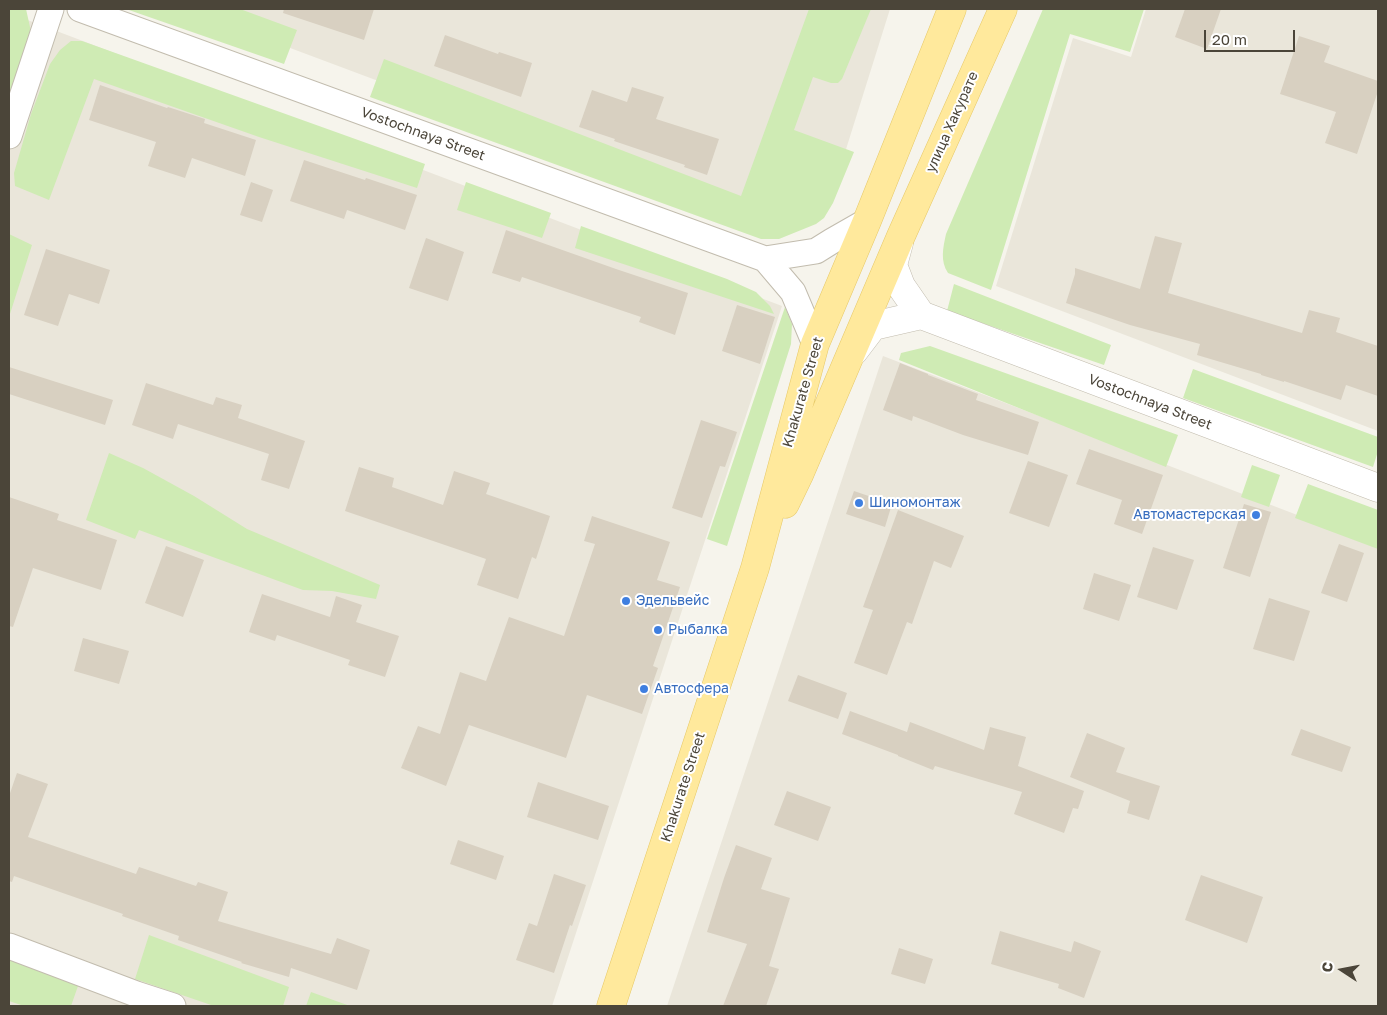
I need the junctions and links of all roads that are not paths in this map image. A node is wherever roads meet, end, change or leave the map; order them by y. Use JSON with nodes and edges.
{"nodes":[{"id":1,"x":52,"y":9,"type":"edge"},
{"id":2,"x":80,"y":9,"type":"edge"},
{"id":3,"x":952,"y":9,"type":"edge"},
{"id":4,"x":1003,"y":9,"type":"edge"},
{"id":5,"x":9,"y":136,"type":"edge"},
{"id":6,"x":867,"y":221,"type":"junction"},
{"id":7,"x":900,"y":239,"type":"junction"},
{"id":8,"x":765,"y":258,"type":"junction"},
{"id":9,"x":921,"y":315,"type":"junction"},
{"id":10,"x":814,"y":344,"type":"junction"},
{"id":11,"x":850,"y":356,"type":"junction"},
{"id":12,"x":1378,"y":488,"type":"edge"},
{"id":13,"x":755,"y":568,"type":"junction"},
{"id":14,"x":9,"y":946,"type":"edge"},
{"id":15,"x":173,"y":1006,"type":"edge"},
{"id":16,"x":611,"y":1006,"type":"edge"}],
"edges":[{"from":1,"to":5,"type":"street"},
{"from":2,"to":8,"type":"street","name":"Vostochnaya Street"},
{"from":3,"to":6,"type":"main road"},
{"from":4,"to":7,"type":"main road","name":"улица Хакурате"},
{"from":6,"to":8,"type":"street"},
{"from":6,"to":10,"type":"main road","name":"Khakurate Street"},
{"from":7,"to":9,"type":"street"},
{"from":7,"to":11,"type":"main road","name":"Khakurate Street"},
{"from":8,"to":10,"type":"street"},
{"from":9,"to":11,"type":"street"},
{"from":9,"to":12,"type":"street","name":"Vostochnaya Street"},
{"from":10,"to":13,"type":"main road","name":"Khakurate Street"},
{"from":11,"to":13,"type":"main road","name":"Khakurate Street"},
{"from":13,"to":16,"type":"main road","name":"Khakurate Street"},
{"from":14,"to":15,"type":"street"}]}
